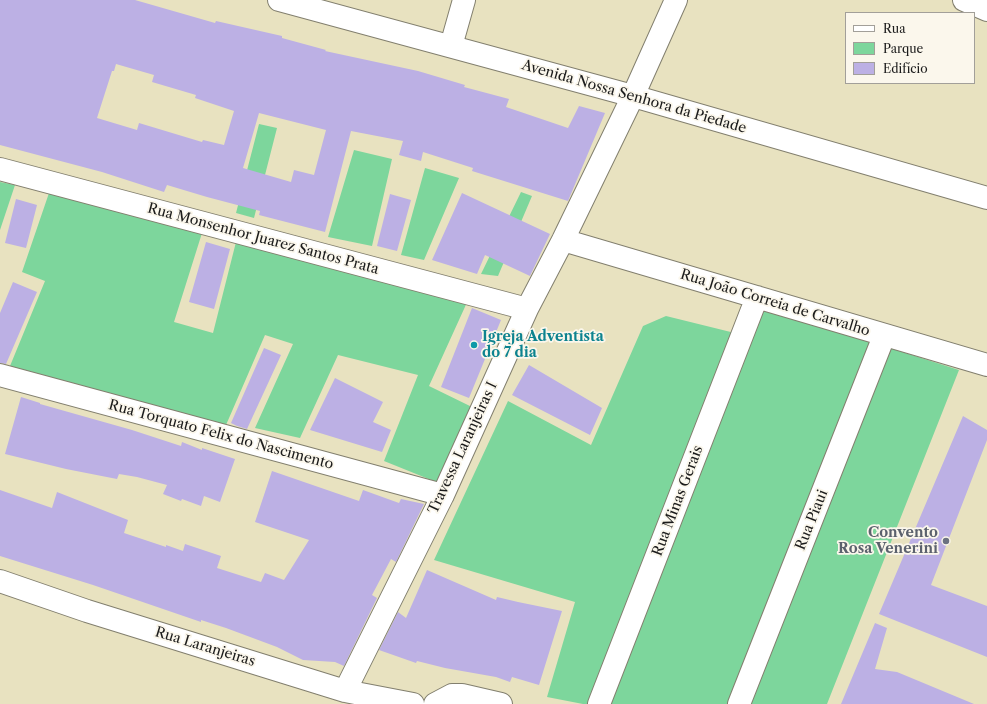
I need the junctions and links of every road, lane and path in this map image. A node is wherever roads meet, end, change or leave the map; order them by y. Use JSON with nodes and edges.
{"nodes":[{"id":1,"x":279,"y":0,"type":"edge"},
{"id":2,"x":464,"y":0,"type":"edge"},
{"id":3,"x":676,"y":0,"type":"edge"},
{"id":4,"x":964,"y":0,"type":"edge"},
{"id":5,"x":987,"y":10,"type":"edge"},
{"id":6,"x":450,"y":46,"type":"junction"},
{"id":7,"x":634,"y":96,"type":"junction"},
{"id":8,"x":0,"y":169,"type":"edge"},
{"id":9,"x":987,"y":198,"type":"edge"},
{"id":10,"x":563,"y":240,"type":"junction"},
{"id":11,"x":757,"y":297,"type":"junction"},
{"id":12,"x":527,"y":309,"type":"junction"},
{"id":13,"x":884,"y":336,"type":"junction"},
{"id":14,"x":987,"y":365,"type":"edge"},
{"id":15,"x":0,"y":374,"type":"edge"},
{"id":16,"x":443,"y":495,"type":"junction"},
{"id":17,"x":0,"y":581,"type":"edge"},
{"id":18,"x":345,"y":691,"type":"junction"},
{"id":19,"x":400,"y":703,"type":"edge"},
{"id":20,"x":435,"y":704,"type":"edge"},
{"id":21,"x":501,"y":704,"type":"edge"},
{"id":22,"x":599,"y":704,"type":"edge"},
{"id":23,"x":739,"y":704,"type":"edge"}],
"edges":[{"from":1,"to":6,"type":"street","name":"Avenida Nossa Senhora da Piedade"},
{"from":2,"to":6,"type":"street"},
{"from":3,"to":7,"type":"street","name":"Travessa Laranjeiras I"},
{"from":4,"to":5,"type":"street"},
{"from":6,"to":7,"type":"street","name":"Avenida Nossa Senhora da Piedade"},
{"from":7,"to":9,"type":"street","name":"Avenida Nossa Senhora da Piedade"},
{"from":7,"to":10,"type":"street","name":"Travessa Laranjeiras I"},
{"from":8,"to":12,"type":"street","name":"Rua Monsenhor Juarez Santos Prata"},
{"from":10,"to":11,"type":"street","name":"Rua João Correia de Carvalho"},
{"from":10,"to":12,"type":"street","name":"Travessa Laranjeiras I"},
{"from":11,"to":13,"type":"street","name":"Rua João Correia de Carvalho"},
{"from":11,"to":22,"type":"street","name":"Rua Minas Gerais"},
{"from":12,"to":16,"type":"street","name":"Travessa Laranjeiras I"},
{"from":13,"to":14,"type":"street","name":"Rua João Correia de Carvalho"},
{"from":13,"to":23,"type":"street","name":"Rua Piaui"},
{"from":15,"to":16,"type":"street","name":"Rua Torquato Felix do Nascimento"},
{"from":16,"to":18,"type":"street","name":"Travessa Laranjeiras I"},
{"from":17,"to":18,"type":"street","name":"Rua Laranjeiras"},
{"from":18,"to":19,"type":"street","name":"Rua Laranjeiras"},
{"from":20,"to":21,"type":"street"}]}
